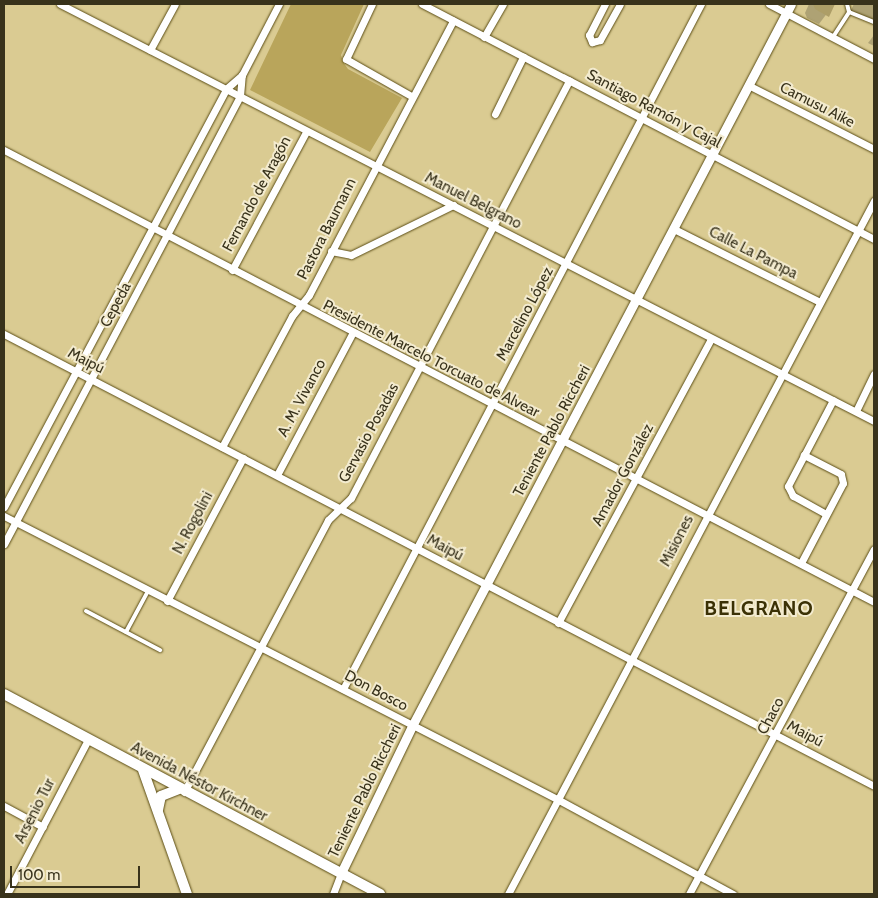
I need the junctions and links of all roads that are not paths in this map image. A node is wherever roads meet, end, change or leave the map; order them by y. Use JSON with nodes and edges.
{"nodes":[{"id":1,"x":62,"y":4,"type":"edge"},
{"id":2,"x":175,"y":4,"type":"edge"},
{"id":3,"x":279,"y":4,"type":"edge"},
{"id":4,"x":372,"y":4,"type":"edge"},
{"id":5,"x":422,"y":4,"type":"edge"},
{"id":6,"x":503,"y":4,"type":"edge"},
{"id":7,"x":605,"y":4,"type":"edge"},
{"id":8,"x":620,"y":4,"type":"edge"},
{"id":9,"x":701,"y":4,"type":"edge"},
{"id":10,"x":769,"y":4,"type":"edge"},
{"id":11,"x":791,"y":4,"type":"edge"},
{"id":12,"x":847,"y":4,"type":"edge"},
{"id":13,"x":848,"y":12,"type":"junction"},
{"id":14,"x":787,"y":13,"type":"junction"},
{"id":15,"x":453,"y":20,"type":"junction"},
{"id":16,"x":874,"y":22,"type":"edge"},
{"id":17,"x":484,"y":37,"type":"junction"},
{"id":18,"x":833,"y":37,"type":"junction"},
{"id":19,"x":150,"y":50,"type":"junction"},
{"id":20,"x":523,"y":57,"type":"junction"},
{"id":21,"x":874,"y":59,"type":"edge"},
{"id":22,"x":242,"y":75,"type":"junction"},
{"id":23,"x":569,"y":81,"type":"junction"},
{"id":24,"x":748,"y":86,"type":"junction"},
{"id":25,"x":226,"y":89,"type":"junction"},
{"id":26,"x":240,"y":96,"type":"junction"},
{"id":27,"x":412,"y":96,"type":"junction"},
{"id":28,"x":495,"y":114,"type":"dead end"},
{"id":29,"x":643,"y":119,"type":"junction"},
{"id":30,"x":306,"y":132,"type":"junction"},
{"id":31,"x":4,"y":150,"type":"edge"},
{"id":32,"x":874,"y":150,"type":"edge"},
{"id":33,"x":711,"y":154,"type":"junction"},
{"id":34,"x":375,"y":167,"type":"junction"},
{"id":35,"x":874,"y":201,"type":"edge"},
{"id":36,"x":453,"y":205,"type":"junction"},
{"id":37,"x":492,"y":226,"type":"junction"},
{"id":38,"x":152,"y":229,"type":"junction"},
{"id":39,"x":674,"y":229,"type":"junction"},
{"id":40,"x":859,"y":230,"type":"junction"},
{"id":41,"x":168,"y":236,"type":"junction"},
{"id":42,"x":874,"y":239,"type":"edge"},
{"id":43,"x":332,"y":251,"type":"junction"},
{"id":44,"x":567,"y":266,"type":"junction"},
{"id":45,"x":232,"y":270,"type":"junction"},
{"id":46,"x":636,"y":300,"type":"junction"},
{"id":47,"x":820,"y":302,"type":"junction"},
{"id":48,"x":301,"y":306,"type":"junction"},
{"id":49,"x":4,"y":334,"type":"edge"},
{"id":50,"x":352,"y":334,"type":"junction"},
{"id":51,"x":711,"y":339,"type":"junction"},
{"id":52,"x":418,"y":368,"type":"junction"},
{"id":53,"x":75,"y":371,"type":"junction"},
{"id":54,"x":784,"y":374,"type":"junction"},
{"id":55,"x":874,"y":374,"type":"edge"},
{"id":56,"x":92,"y":379,"type":"junction"},
{"id":57,"x":833,"y":400,"type":"junction"},
{"id":58,"x":492,"y":406,"type":"junction"},
{"id":59,"x":856,"y":411,"type":"junction"},
{"id":60,"x":874,"y":421,"type":"edge"},
{"id":61,"x":562,"y":442,"type":"junction"},
{"id":62,"x":222,"y":447,"type":"junction"},
{"id":63,"x":804,"y":455,"type":"junction"},
{"id":64,"x":243,"y":458,"type":"junction"},
{"id":65,"x":277,"y":475,"type":"junction"},
{"id":66,"x":636,"y":480,"type":"junction"},
{"id":67,"x":4,"y":507,"type":"edge"},
{"id":68,"x":339,"y":509,"type":"junction"},
{"id":69,"x":826,"y":514,"type":"junction"},
{"id":70,"x":4,"y":516,"type":"edge"},
{"id":71,"x":705,"y":517,"type":"junction"},
{"id":72,"x":16,"y":522,"type":"junction"},
{"id":73,"x":4,"y":544,"type":"edge"},
{"id":74,"x":417,"y":549,"type":"junction"},
{"id":75,"x":874,"y":549,"type":"edge"},
{"id":76,"x":801,"y":563,"type":"junction"},
{"id":77,"x":486,"y":585,"type":"junction"},
{"id":78,"x":148,"y":591,"type":"junction"},
{"id":79,"x":854,"y":591,"type":"junction"},
{"id":80,"x":167,"y":601,"type":"junction"},
{"id":81,"x":874,"y":602,"type":"edge"},
{"id":82,"x":86,"y":611,"type":"dead end"},
{"id":83,"x":558,"y":623,"type":"junction"},
{"id":84,"x":126,"y":632,"type":"junction"},
{"id":85,"x":260,"y":648,"type":"junction"},
{"id":86,"x":160,"y":650,"type":"dead end"},
{"id":87,"x":632,"y":661,"type":"junction"},
{"id":88,"x":343,"y":690,"type":"junction"},
{"id":89,"x":4,"y":694,"type":"edge"},
{"id":90,"x":412,"y":726,"type":"junction"},
{"id":91,"x":777,"y":735,"type":"junction"},
{"id":92,"x":88,"y":740,"type":"junction"},
{"id":93,"x":143,"y":770,"type":"junction"},
{"id":94,"x":874,"y":786,"type":"edge"},
{"id":95,"x":181,"y":791,"type":"junction"},
{"id":96,"x":559,"y":800,"type":"junction"},
{"id":97,"x":4,"y":806,"type":"edge"},
{"id":98,"x":158,"y":814,"type":"junction"},
{"id":99,"x":43,"y":827,"type":"junction"},
{"id":100,"x":341,"y":873,"type":"junction"},
{"id":101,"x":699,"y":876,"type":"junction"},
{"id":102,"x":7,"y":894,"type":"edge"},
{"id":103,"x":187,"y":894,"type":"edge"},
{"id":104,"x":333,"y":894,"type":"edge"},
{"id":105,"x":380,"y":894,"type":"edge"},
{"id":106,"x":508,"y":894,"type":"edge"},
{"id":107,"x":689,"y":894,"type":"edge"},
{"id":108,"x":733,"y":894,"type":"edge"}],
"edges":[{"from":1,"to":19,"type":"street","name":"Manuel Belgrano"},
{"from":2,"to":19,"type":"street"},
{"from":3,"to":22,"type":"street","name":"Cepeda"},
{"from":4,"to":27,"type":"street"},
{"from":5,"to":15,"type":"street","name":"Santiago Ramón y Cajal"},
{"from":6,"to":17,"type":"street"},
{"from":7,"to":8,"type":"street"},
{"from":9,"to":29,"type":"street","name":"Marcelino López"},
{"from":10,"to":14,"type":"street"},
{"from":11,"to":14,"type":"street","name":"Teniente Pablo Riccheri"},
{"from":12,"to":13,"type":"lane"},
{"from":13,"to":16,"type":"lane"},
{"from":13,"to":18,"type":"lane"},
{"from":14,"to":18,"type":"street"},
{"from":14,"to":24,"type":"street","name":"Teniente Pablo Riccheri"},
{"from":15,"to":17,"type":"street","name":"Santiago Ramón y Cajal"},
{"from":15,"to":27,"type":"street","name":"Pastora Baumann"},
{"from":17,"to":20,"type":"street","name":"Santiago Ramón y Cajal"},
{"from":18,"to":21,"type":"street"},
{"from":19,"to":25,"type":"street","name":"Manuel Belgrano"},
{"from":20,"to":23,"type":"street","name":"Santiago Ramón y Cajal"},
{"from":20,"to":28,"type":"street"},
{"from":22,"to":25,"type":"street","name":"Cepeda"},
{"from":22,"to":26,"type":"street","name":"Cepeda"},
{"from":23,"to":29,"type":"street","name":"Santiago Ramón y Cajal"},
{"from":23,"to":37,"type":"street","name":"Gervasio Posadas"},
{"from":24,"to":32,"type":"street","name":"Camusu Aike"},
{"from":24,"to":33,"type":"street","name":"Teniente Pablo Riccheri"},
{"from":25,"to":26,"type":"street","name":"Manuel Belgrano"},
{"from":25,"to":38,"type":"street","name":"Cepeda"},
{"from":26,"to":30,"type":"street","name":"Manuel Belgrano"},
{"from":26,"to":41,"type":"street","name":"Cepeda"},
{"from":27,"to":34,"type":"street","name":"Pastora Baumann"},
{"from":29,"to":33,"type":"street","name":"Santiago Ramón y Cajal"},
{"from":29,"to":44,"type":"street","name":"Marcelino López"},
{"from":30,"to":34,"type":"street","name":"Manuel Belgrano"},
{"from":30,"to":45,"type":"street","name":"Fernando de Aragón"},
{"from":31,"to":38,"type":"street","name":"Presidente Marcelo Torcuato de Alvear"},
{"from":33,"to":39,"type":"street","name":"Teniente Pablo Riccheri"},
{"from":33,"to":40,"type":"street","name":"Santiago Ramón y Cajal"},
{"from":34,"to":36,"type":"street","name":"Manuel Belgrano"},
{"from":34,"to":43,"type":"street","name":"Pastora Baumann"},
{"from":35,"to":40,"type":"street","name":"Misiones"},
{"from":36,"to":37,"type":"street","name":"Manuel Belgrano"},
{"from":36,"to":43,"type":"street"},
{"from":37,"to":44,"type":"street","name":"Manuel Belgrano"},
{"from":37,"to":52,"type":"street","name":"Gervasio Posadas"},
{"from":38,"to":41,"type":"street","name":"Presidente Marcelo Torcuato de Alvear"},
{"from":38,"to":53,"type":"street","name":"Cepeda"},
{"from":39,"to":46,"type":"street","name":"Teniente Pablo Riccheri"},
{"from":39,"to":47,"type":"street","name":"Calle La Pampa"},
{"from":40,"to":42,"type":"street","name":"Santiago Ramón y Cajal"},
{"from":40,"to":47,"type":"street","name":"Misiones"},
{"from":41,"to":45,"type":"street","name":"Presidente Marcelo Torcuato de Alvear"},
{"from":41,"to":56,"type":"street","name":"Cepeda"},
{"from":43,"to":48,"type":"street","name":"Pastora Baumann"},
{"from":44,"to":46,"type":"street","name":"Manuel Belgrano"},
{"from":44,"to":58,"type":"street","name":"Marcelino López"},
{"from":45,"to":48,"type":"street","name":"Presidente Marcelo Torcuato de Alvear"},
{"from":46,"to":51,"type":"street","name":"Manuel Belgrano"},
{"from":46,"to":61,"type":"street","name":"Teniente Pablo Riccheri"},
{"from":47,"to":54,"type":"street","name":"Misiones"},
{"from":48,"to":50,"type":"street","name":"Presidente Marcelo Torcuato de Alvear"},
{"from":48,"to":62,"type":"street","name":"Pastora Baumann"},
{"from":49,"to":53,"type":"street","name":"Maipú"},
{"from":50,"to":52,"type":"street","name":"Presidente Marcelo Torcuato de Alvear"},
{"from":50,"to":65,"type":"street","name":"A. M. Vivanco"},
{"from":51,"to":54,"type":"street","name":"Manuel Belgrano"},
{"from":51,"to":66,"type":"street","name":"Amador González"},
{"from":52,"to":58,"type":"street","name":"Presidente Marcelo Torcuato de Alvear"},
{"from":52,"to":68,"type":"street","name":"Gervasio Posadas"},
{"from":53,"to":56,"type":"street","name":"Maipú"},
{"from":53,"to":67,"type":"street","name":"Cepeda"},
{"from":54,"to":57,"type":"street","name":"Manuel Belgrano"},
{"from":54,"to":71,"type":"street","name":"Misiones"},
{"from":55,"to":59,"type":"street"},
{"from":56,"to":62,"type":"street","name":"Maipú"},
{"from":56,"to":72,"type":"street","name":"Cepeda"},
{"from":57,"to":59,"type":"street","name":"Manuel Belgrano"},
{"from":57,"to":63,"type":"street"},
{"from":58,"to":61,"type":"street","name":"Presidente Marcelo Torcuato de Alvear"},
{"from":58,"to":74,"type":"street","name":"Marcelino López"},
{"from":59,"to":60,"type":"street","name":"Manuel Belgrano"},
{"from":61,"to":66,"type":"street","name":"Presidente Marcelo Torcuato de Alvear"},
{"from":61,"to":77,"type":"street","name":"Teniente Pablo Riccheri"},
{"from":62,"to":64,"type":"street","name":"Maipú"},
{"from":63,"to":69,"type":"street"},
{"from":63,"to":69,"type":"street"},
{"from":64,"to":65,"type":"street","name":"Maipú"},
{"from":64,"to":80,"type":"street","name":"N. Rogolini"},
{"from":65,"to":68,"type":"street","name":"Maipú"},
{"from":66,"to":71,"type":"street","name":"Presidente Marcelo Torcuato de Alvear"},
{"from":66,"to":83,"type":"street","name":"Amador González"},
{"from":68,"to":74,"type":"street","name":"Maipú"},
{"from":68,"to":85,"type":"street","name":"Gervasio Posadas"},
{"from":69,"to":76,"type":"street"},
{"from":70,"to":72,"type":"street","name":"Don Bosco"},
{"from":71,"to":76,"type":"street","name":"Presidente Marcelo Torcuato de Alvear"},
{"from":71,"to":87,"type":"street","name":"Misiones"},
{"from":72,"to":73,"type":"street","name":"Cepeda"},
{"from":72,"to":78,"type":"street","name":"Don Bosco"},
{"from":74,"to":77,"type":"street","name":"Maipú"},
{"from":74,"to":88,"type":"street","name":"Marcelino López"},
{"from":75,"to":79,"type":"street","name":"Chaco"},
{"from":76,"to":79,"type":"street","name":"Presidente Marcelo Torcuato de Alvear"},
{"from":77,"to":83,"type":"street","name":"Maipú"},
{"from":77,"to":90,"type":"street","name":"Teniente Pablo Riccheri"},
{"from":78,"to":80,"type":"street","name":"Don Bosco"},
{"from":78,"to":84,"type":"lane"},
{"from":79,"to":81,"type":"street","name":"Presidente Marcelo Torcuato de Alvear"},
{"from":79,"to":91,"type":"street","name":"Chaco"},
{"from":80,"to":85,"type":"street","name":"Don Bosco"},
{"from":82,"to":84,"type":"lane"},
{"from":83,"to":87,"type":"street","name":"Maipú"},
{"from":84,"to":86,"type":"lane"},
{"from":85,"to":88,"type":"street","name":"Don Bosco"},
{"from":85,"to":95,"type":"street","name":"Gervasio Posadas"},
{"from":87,"to":91,"type":"street","name":"Maipú"},
{"from":87,"to":96,"type":"street","name":"Misiones"},
{"from":88,"to":90,"type":"street","name":"Don Bosco"},
{"from":89,"to":92,"type":"main road","name":"Avenida Néstor Kirchner"},
{"from":90,"to":96,"type":"street","name":"Don Bosco"},
{"from":90,"to":100,"type":"street","name":"Teniente Pablo Riccheri"},
{"from":91,"to":94,"type":"street","name":"Maipú"},
{"from":91,"to":101,"type":"street","name":"Chaco"},
{"from":92,"to":93,"type":"main road","name":"Avenida Néstor Kirchner"},
{"from":92,"to":99,"type":"street","name":"Arsenio Tur"},
{"from":93,"to":95,"type":"main road","name":"Avenida Néstor Kirchner"},
{"from":93,"to":98,"type":"main road"},
{"from":95,"to":98,"type":"main road"},
{"from":95,"to":100,"type":"main road","name":"Avenida Néstor Kirchner"},
{"from":96,"to":101,"type":"street","name":"Don Bosco"},
{"from":96,"to":106,"type":"street","name":"Misiones"},
{"from":97,"to":99,"type":"street"},
{"from":98,"to":103,"type":"main road"},
{"from":99,"to":102,"type":"street","name":"Arsenio Tur"},
{"from":100,"to":104,"type":"street"},
{"from":100,"to":105,"type":"main road","name":"Avenida Néstor Kirchner"},
{"from":101,"to":107,"type":"street","name":"Chaco"},
{"from":101,"to":108,"type":"street","name":"Don Bosco"}]}
